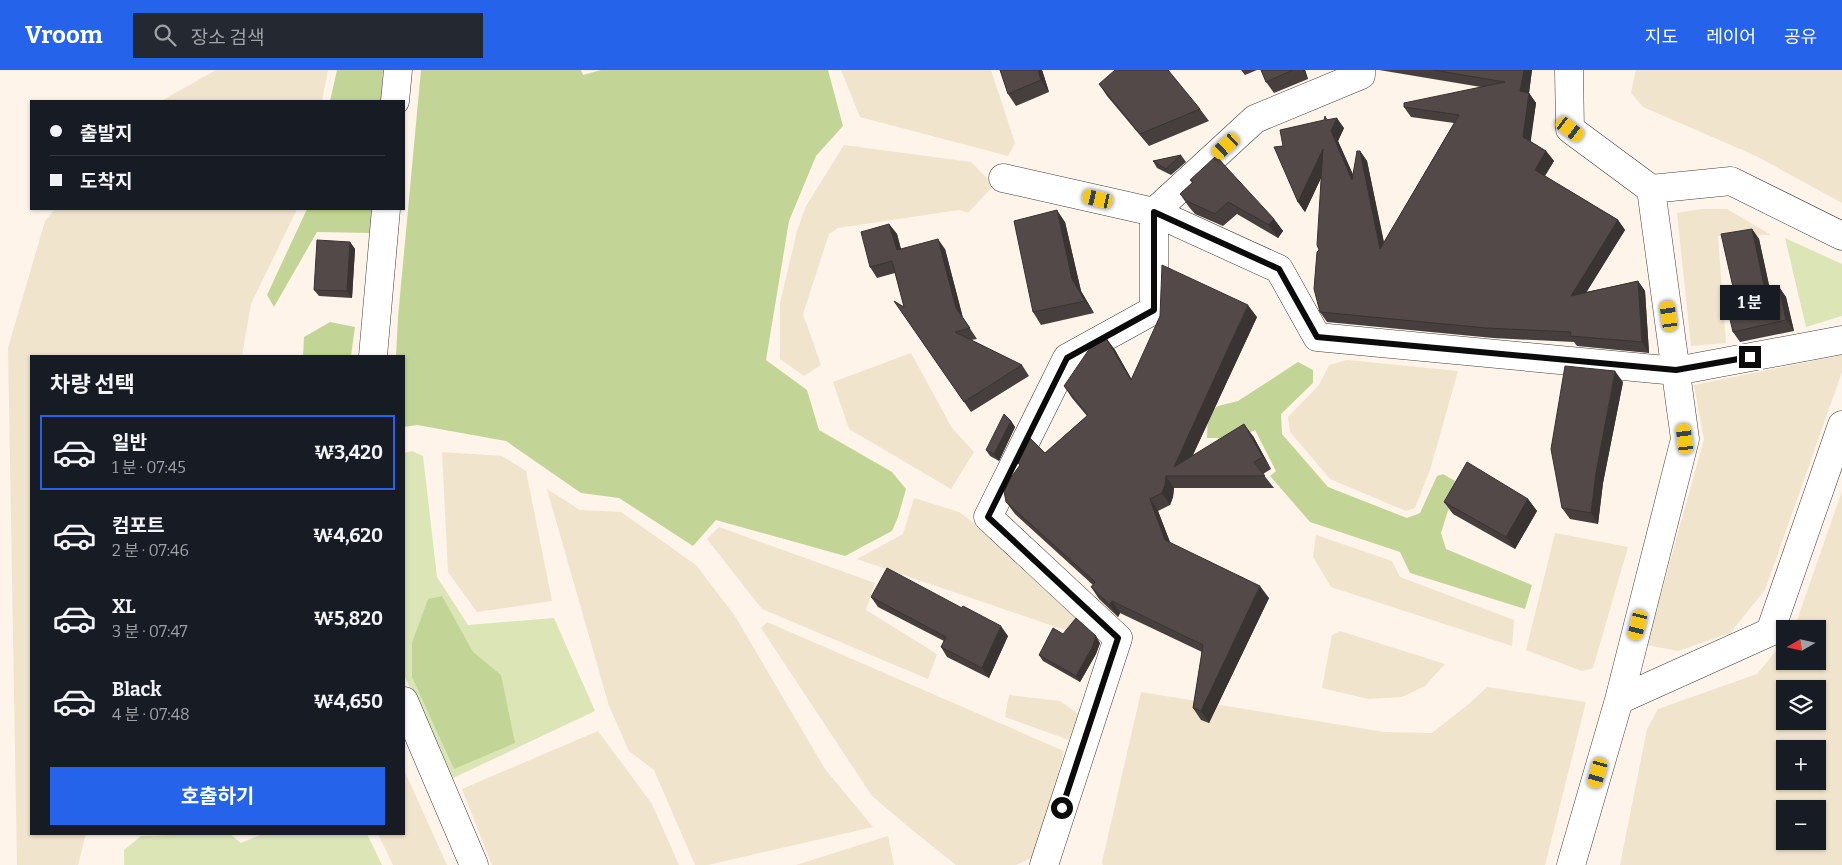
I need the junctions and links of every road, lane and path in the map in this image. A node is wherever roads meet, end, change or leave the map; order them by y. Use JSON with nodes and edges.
{"nodes":[{"id":1,"x":398,"y":70,"type":"edge"},
{"id":2,"x":1361,"y":70,"type":"edge"},
{"id":3,"x":1569,"y":70,"type":"edge"},
{"id":4,"x":395,"y":100,"type":"edge"},
{"id":5,"x":1004,"y":178,"type":"dead end"},
{"id":6,"x":1651,"y":189,"type":"junction"},
{"id":7,"x":386,"y":210,"type":"edge"},
{"id":8,"x":1154,"y":212,"type":"junction"},
{"id":9,"x":1842,"y":236,"type":"edge"},
{"id":10,"x":1842,"y":340,"type":"edge"},
{"id":11,"x":373,"y":355,"type":"edge"},
{"id":12,"x":1676,"y":370,"type":"junction"},
{"id":13,"x":1842,"y":425,"type":"edge"},
{"id":14,"x":1619,"y":700,"type":"junction"},
{"id":15,"x":405,"y":703,"type":"edge"},
{"id":16,"x":474,"y":865,"type":"edge"},
{"id":17,"x":1044,"y":865,"type":"edge"},
{"id":18,"x":1571,"y":865,"type":"edge"}],
"edges":[{"from":1,"to":4,"type":"street"},
{"from":2,"to":8,"type":"street"},
{"from":3,"to":6,"type":"street"},
{"from":5,"to":8,"type":"street"},
{"from":6,"to":9,"type":"street"},
{"from":6,"to":12,"type":"street"},
{"from":7,"to":11,"type":"street"},
{"from":8,"to":12,"type":"street"},
{"from":8,"to":17,"type":"street"},
{"from":10,"to":12,"type":"street"},
{"from":12,"to":14,"type":"street"},
{"from":13,"to":14,"type":"street"},
{"from":14,"to":18,"type":"street"},
{"from":15,"to":16,"type":"street"}]}
